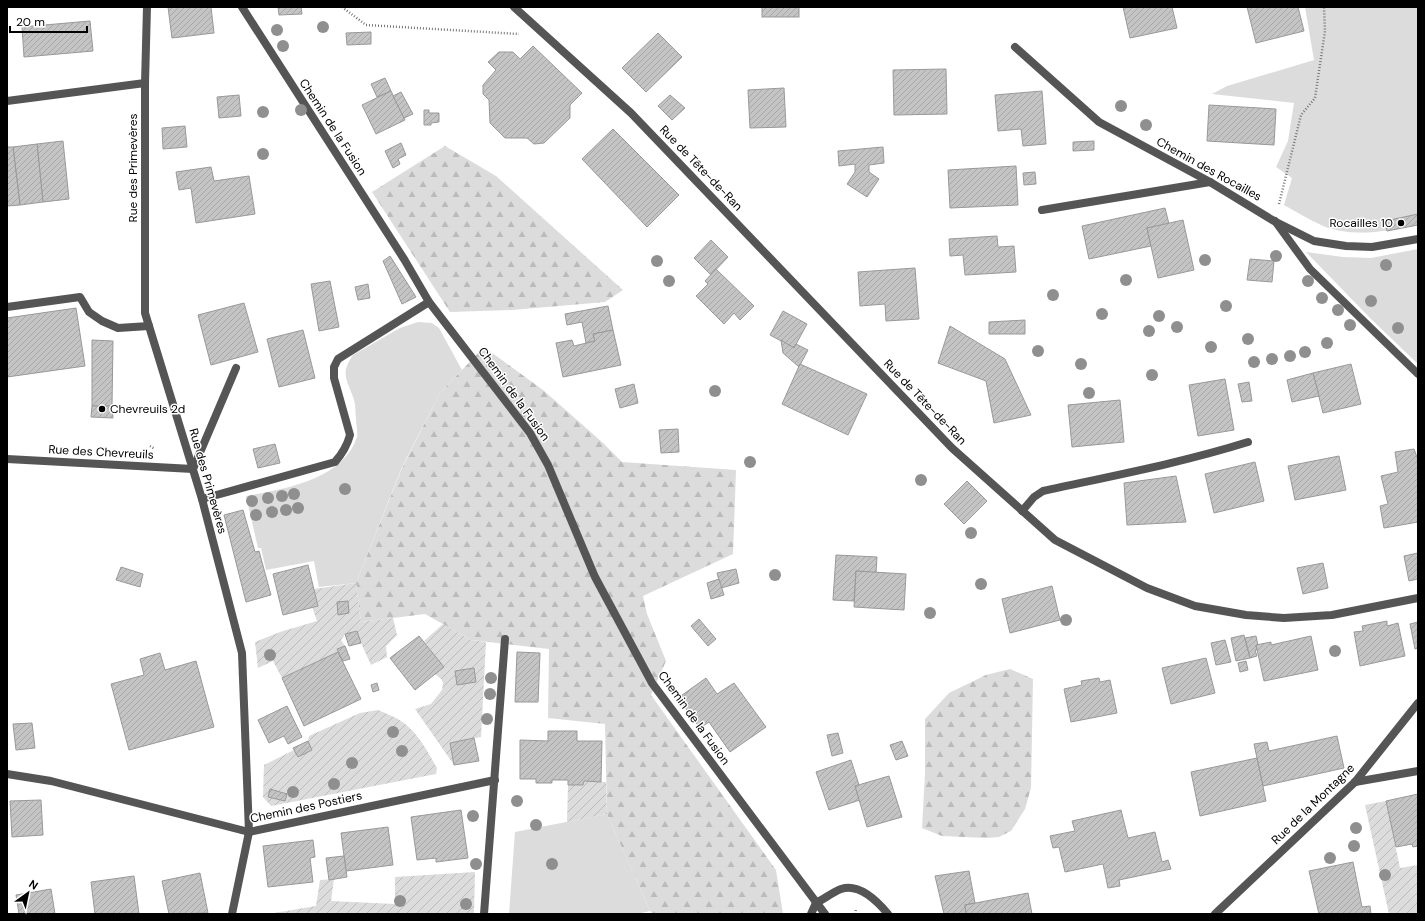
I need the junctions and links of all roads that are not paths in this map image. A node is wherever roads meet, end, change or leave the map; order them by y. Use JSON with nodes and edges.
{"nodes":[{"id":1,"x":147,"y":7,"type":"edge"},
{"id":2,"x":242,"y":7,"type":"edge"},
{"id":3,"x":514,"y":7,"type":"edge"},
{"id":4,"x":1015,"y":47,"type":"dead end"},
{"id":5,"x":145,"y":84,"type":"junction"},
{"id":6,"x":7,"y":101,"type":"edge"},
{"id":7,"x":1210,"y":182,"type":"junction"},
{"id":8,"x":1042,"y":210,"type":"dead end"},
{"id":9,"x":1274,"y":220,"type":"junction"},
{"id":10,"x":1418,"y":238,"type":"edge"},
{"id":11,"x":429,"y":302,"type":"junction"},
{"id":12,"x":7,"y":307,"type":"edge"},
{"id":13,"x":149,"y":326,"type":"junction"},
{"id":14,"x":236,"y":368,"type":"dead end"},
{"id":15,"x":1418,"y":374,"type":"edge"},
{"id":16,"x":1248,"y":442,"type":"dead end"},
{"id":17,"x":7,"y":459,"type":"edge"},
{"id":18,"x":193,"y":469,"type":"junction"},
{"id":19,"x":202,"y":499,"type":"junction"},
{"id":20,"x":1022,"y":511,"type":"junction"},
{"id":21,"x":1418,"y":598,"type":"edge"},
{"id":22,"x":505,"y":639,"type":"dead end"},
{"id":23,"x":1418,"y":703,"type":"edge"},
{"id":24,"x":1418,"y":771,"type":"edge"},
{"id":25,"x":7,"y":774,"type":"edge"},
{"id":26,"x":495,"y":780,"type":"junction"},
{"id":27,"x":1355,"y":782,"type":"junction"},
{"id":28,"x":248,"y":832,"type":"junction"},
{"id":29,"x":816,"y":903,"type":"junction"},
{"id":30,"x":232,"y":914,"type":"edge"},
{"id":31,"x":484,"y":914,"type":"edge"},
{"id":32,"x":811,"y":914,"type":"edge"},
{"id":33,"x":825,"y":914,"type":"edge"},
{"id":34,"x":888,"y":914,"type":"edge"},
{"id":35,"x":1215,"y":914,"type":"edge"}],
"edges":[{"from":1,"to":5,"type":"street","name":"Rue des Primevères"},
{"from":2,"to":11,"type":"street","name":"Chemin de la Fusion"},
{"from":3,"to":20,"type":"street","name":"Rue de Tête-de-Ran"},
{"from":4,"to":7,"type":"street","name":"Chemin des Rocailles"},
{"from":5,"to":6,"type":"street"},
{"from":5,"to":13,"type":"street","name":"Rue des Primevères"},
{"from":7,"to":8,"type":"street"},
{"from":7,"to":9,"type":"street","name":"Chemin des Rocailles"},
{"from":9,"to":10,"type":"street","name":"Chemin des Rocailles"},
{"from":9,"to":15,"type":"street"},
{"from":11,"to":19,"type":"street"},
{"from":11,"to":29,"type":"street","name":"Chemin de la Fusion"},
{"from":12,"to":13,"type":"street"},
{"from":13,"to":18,"type":"street","name":"Rue des Primevères"},
{"from":14,"to":18,"type":"street"},
{"from":16,"to":20,"type":"street"},
{"from":17,"to":18,"type":"street","name":"Rue des Chevreuils"},
{"from":18,"to":19,"type":"street","name":"Rue des Primevères"},
{"from":19,"to":28,"type":"street","name":"Rue des Primevères"},
{"from":20,"to":21,"type":"street","name":"Rue de Tête-de-Ran"},
{"from":22,"to":26,"type":"street"},
{"from":23,"to":27,"type":"street","name":"Rue de la Montagne"},
{"from":24,"to":27,"type":"street"},
{"from":25,"to":28,"type":"street","name":"Chemin des Postiers"},
{"from":26,"to":28,"type":"street","name":"Chemin des Postiers"},
{"from":26,"to":31,"type":"street"},
{"from":27,"to":35,"type":"street","name":"Rue de la Montagne"},
{"from":28,"to":30,"type":"street","name":"Rue des Primevères"},
{"from":29,"to":32,"type":"street"},
{"from":29,"to":33,"type":"street","name":"Chemin de la Fusion"},
{"from":29,"to":34,"type":"street"}]}
